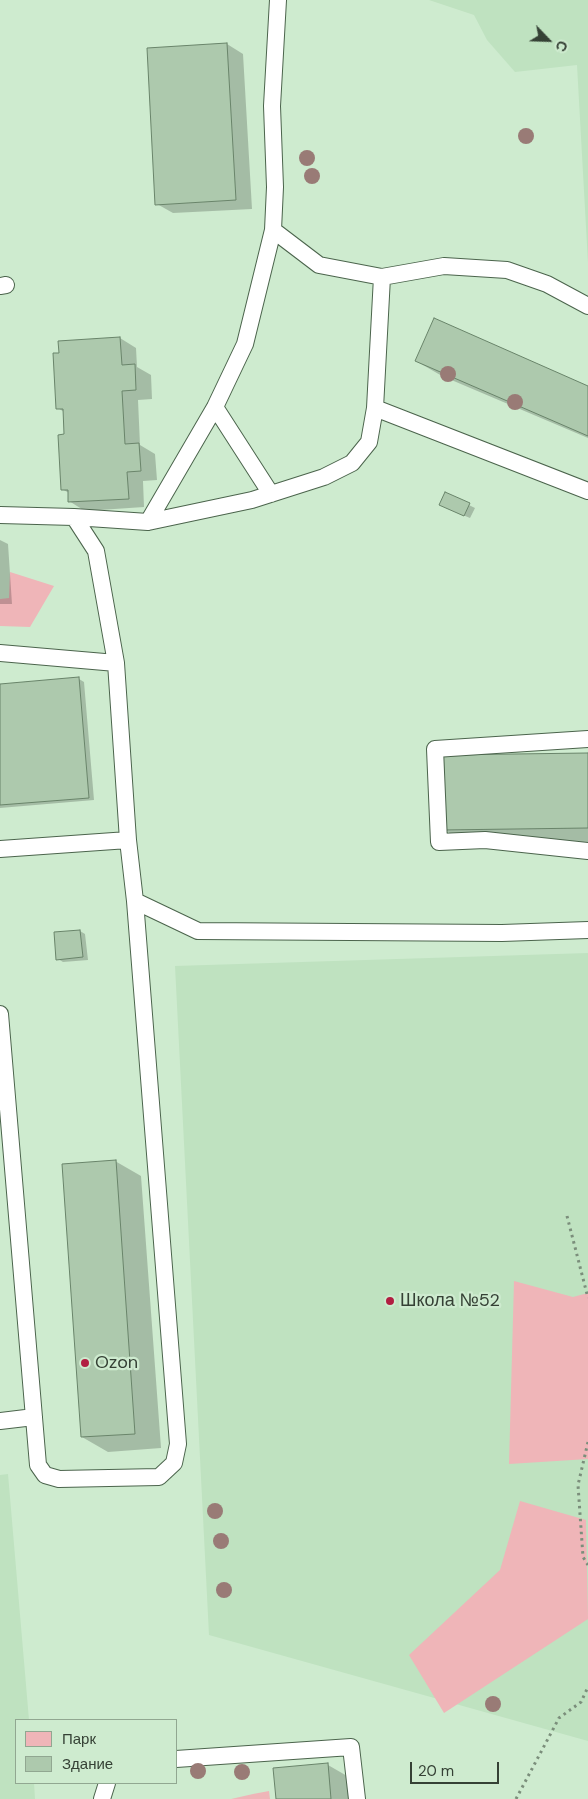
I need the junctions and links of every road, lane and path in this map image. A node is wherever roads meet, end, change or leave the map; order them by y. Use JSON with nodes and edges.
{"nodes":[{"id":1,"x":278,"y":0,"type":"edge"},
{"id":2,"x":273,"y":230,"type":"junction"},
{"id":3,"x":382,"y":277,"type":"junction"},
{"id":4,"x":588,"y":306,"type":"edge"},
{"id":5,"x":215,"y":407,"type":"junction"},
{"id":6,"x":375,"y":408,"type":"junction"},
{"id":7,"x":588,"y":491,"type":"edge"},
{"id":8,"x":271,"y":494,"type":"junction"},
{"id":9,"x":0,"y":515,"type":"edge"},
{"id":10,"x":74,"y":517,"type":"junction"},
{"id":11,"x":148,"y":522,"type":"junction"},
{"id":12,"x":0,"y":653,"type":"edge"},
{"id":13,"x":116,"y":663,"type":"junction"},
{"id":14,"x":588,"y":739,"type":"edge"},
{"id":15,"x":128,"y":840,"type":"junction"},
{"id":16,"x":0,"y":849,"type":"edge"},
{"id":17,"x":588,"y":851,"type":"edge"},
{"id":18,"x":135,"y":901,"type":"junction"},
{"id":19,"x":588,"y":930,"type":"edge"},
{"id":20,"x":0,"y":1014,"type":"edge"},
{"id":21,"x":567,"y":1216,"type":"dead end"},
{"id":22,"x":588,"y":1298,"type":"edge"},
{"id":23,"x":34,"y":1417,"type":"junction"},
{"id":24,"x":0,"y":1421,"type":"edge"},
{"id":25,"x":588,"y":1442,"type":"edge"},
{"id":26,"x":588,"y":1564,"type":"edge"},
{"id":27,"x":588,"y":1687,"type":"edge"},
{"id":28,"x":178,"y":1759,"type":"edge"},
{"id":29,"x":107,"y":1784,"type":"edge"},
{"id":30,"x":102,"y":1799,"type":"edge"},
{"id":31,"x":357,"y":1799,"type":"edge"},
{"id":32,"x":516,"y":1799,"type":"edge"}],
"edges":[{"from":1,"to":2,"type":"lane"},
{"from":2,"to":3,"type":"lane"},
{"from":2,"to":5,"type":"lane"},
{"from":3,"to":4,"type":"lane"},
{"from":3,"to":6,"type":"lane"},
{"from":5,"to":8,"type":"lane"},
{"from":5,"to":11,"type":"lane"},
{"from":6,"to":7,"type":"lane"},
{"from":6,"to":8,"type":"lane"},
{"from":8,"to":11,"type":"lane"},
{"from":9,"to":10,"type":"lane"},
{"from":10,"to":11,"type":"lane"},
{"from":10,"to":13,"type":"lane"},
{"from":12,"to":13,"type":"lane"},
{"from":13,"to":15,"type":"lane"},
{"from":14,"to":17,"type":"lane"},
{"from":15,"to":16,"type":"lane"},
{"from":15,"to":18,"type":"lane"},
{"from":18,"to":19,"type":"lane"},
{"from":18,"to":23,"type":"lane"},
{"from":20,"to":23,"type":"lane"},
{"from":21,"to":22,"type":"path"},
{"from":23,"to":24,"type":"lane"},
{"from":25,"to":26,"type":"path"},
{"from":27,"to":32,"type":"path"},
{"from":28,"to":31,"type":"lane"},
{"from":29,"to":30,"type":"lane"}]}
